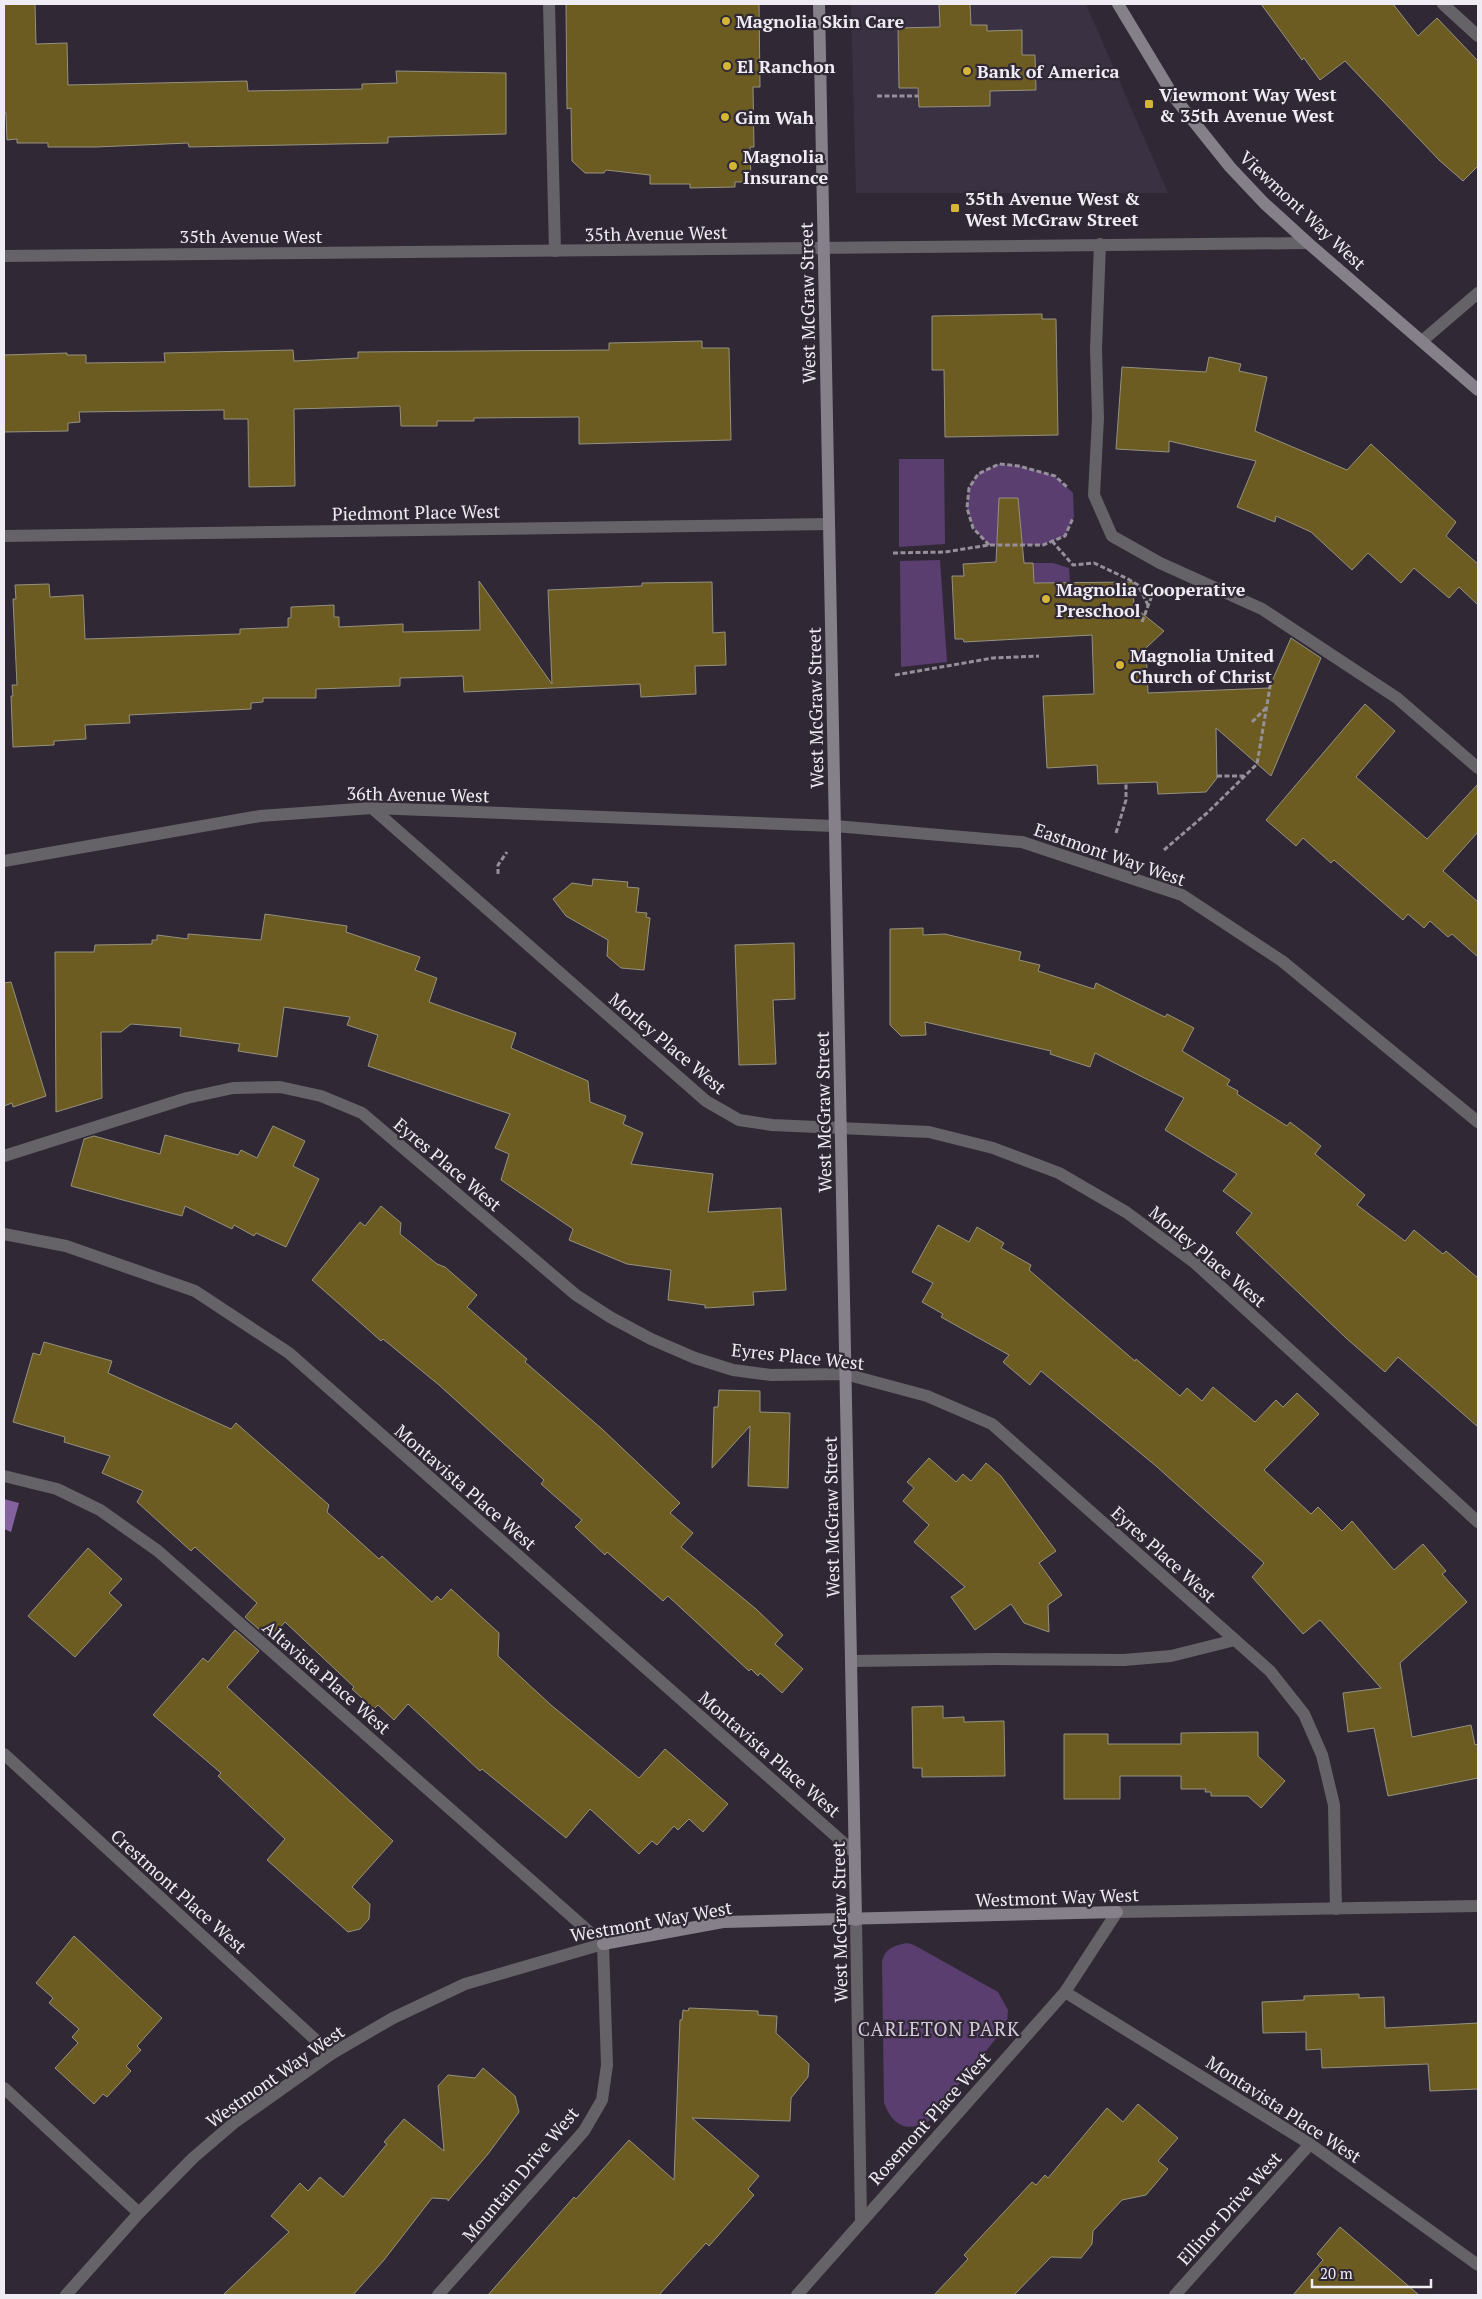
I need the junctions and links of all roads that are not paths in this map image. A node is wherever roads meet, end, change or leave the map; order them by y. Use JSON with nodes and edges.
{"nodes":[{"id":1,"x":549,"y":4,"type":"edge"},
{"id":2,"x":820,"y":4,"type":"edge"},
{"id":3,"x":1118,"y":4,"type":"edge"},
{"id":4,"x":1443,"y":4,"type":"edge"},
{"id":5,"x":1478,"y":36,"type":"edge"},
{"id":6,"x":1308,"y":243,"type":"junction"},
{"id":7,"x":1100,"y":244,"type":"junction"},
{"id":8,"x":824,"y":249,"type":"junction"},
{"id":9,"x":555,"y":251,"type":"junction"},
{"id":10,"x":4,"y":256,"type":"edge"},
{"id":11,"x":1478,"y":293,"type":"edge"},
{"id":12,"x":1422,"y":341,"type":"junction"},
{"id":13,"x":1478,"y":390,"type":"edge"},
{"id":14,"x":829,"y":524,"type":"junction"},
{"id":15,"x":4,"y":536,"type":"edge"},
{"id":16,"x":1478,"y":768,"type":"edge"},
{"id":17,"x":372,"y":808,"type":"junction"},
{"id":18,"x":835,"y":826,"type":"junction"},
{"id":19,"x":4,"y":861,"type":"edge"},
{"id":20,"x":1478,"y":1122,"type":"edge"},
{"id":21,"x":841,"y":1129,"type":"junction"},
{"id":22,"x":4,"y":1156,"type":"edge"},
{"id":23,"x":4,"y":1234,"type":"edge"},
{"id":24,"x":845,"y":1374,"type":"junction"},
{"id":25,"x":4,"y":1476,"type":"edge"},
{"id":26,"x":1478,"y":1522,"type":"edge"},
{"id":27,"x":1235,"y":1640,"type":"junction"},
{"id":28,"x":851,"y":1661,"type":"junction"},
{"id":29,"x":4,"y":1754,"type":"edge"},
{"id":30,"x":855,"y":1853,"type":"junction"},
{"id":31,"x":1478,"y":1906,"type":"edge"},
{"id":32,"x":1336,"y":1909,"type":"junction"},
{"id":33,"x":1117,"y":1912,"type":"junction"},
{"id":34,"x":856,"y":1920,"type":"junction"},
{"id":35,"x":603,"y":1944,"type":"junction"},
{"id":36,"x":1065,"y":1992,"type":"junction"},
{"id":37,"x":331,"y":2054,"type":"junction"},
{"id":38,"x":4,"y":2088,"type":"edge"},
{"id":39,"x":1310,"y":2144,"type":"junction"},
{"id":40,"x":139,"y":2213,"type":"junction"},
{"id":41,"x":862,"y":2220,"type":"junction"},
{"id":42,"x":1478,"y":2265,"type":"edge"},
{"id":43,"x":66,"y":2295,"type":"edge"},
{"id":44,"x":438,"y":2295,"type":"edge"},
{"id":45,"x":797,"y":2295,"type":"edge"},
{"id":46,"x":1175,"y":2295,"type":"edge"}],
"edges":[{"from":1,"to":9,"type":"street"},
{"from":2,"to":8,"type":"street","name":"West McGraw Street"},
{"from":3,"to":6,"type":"street","name":"Viewmont Way West"},
{"from":4,"to":5,"type":"street"},
{"from":6,"to":7,"type":"street","name":"35th Avenue West"},
{"from":6,"to":12,"type":"street","name":"Viewmont Way West"},
{"from":7,"to":8,"type":"street","name":"35th Avenue West"},
{"from":7,"to":16,"type":"street"},
{"from":8,"to":9,"type":"street","name":"35th Avenue West"},
{"from":8,"to":14,"type":"street","name":"West McGraw Street"},
{"from":9,"to":10,"type":"street","name":"35th Avenue West"},
{"from":11,"to":12,"type":"street"},
{"from":12,"to":13,"type":"street","name":"Viewmont Way West"},
{"from":14,"to":15,"type":"street","name":"Piedmont Place West"},
{"from":14,"to":18,"type":"street","name":"West McGraw Street"},
{"from":17,"to":18,"type":"street","name":"36th Avenue West"},
{"from":17,"to":19,"type":"street","name":"36th Avenue West"},
{"from":17,"to":21,"type":"street","name":"Morley Place West"},
{"from":18,"to":20,"type":"street","name":"Eastmont Way West"},
{"from":18,"to":21,"type":"street","name":"West McGraw Street"},
{"from":21,"to":24,"type":"street","name":"West McGraw Street"},
{"from":21,"to":26,"type":"street","name":"Morley Place West"},
{"from":22,"to":24,"type":"street","name":"Eyres Place West"},
{"from":23,"to":30,"type":"street","name":"Montavista Place West"},
{"from":24,"to":27,"type":"street","name":"Eyres Place West"},
{"from":24,"to":28,"type":"street","name":"West McGraw Street"},
{"from":25,"to":35,"type":"street","name":"Altavista Place West"},
{"from":27,"to":28,"type":"street"},
{"from":27,"to":32,"type":"street","name":"Eyres Place West"},
{"from":28,"to":30,"type":"street","name":"West McGraw Street"},
{"from":29,"to":37,"type":"street","name":"Crestmont Place West"},
{"from":30,"to":34,"type":"street","name":"West McGraw Street"},
{"from":31,"to":32,"type":"street","name":"Westmont Way West"},
{"from":32,"to":33,"type":"street","name":"Westmont Way West"},
{"from":33,"to":34,"type":"street","name":"Westmont Way West"},
{"from":33,"to":36,"type":"street","name":"Rosemont Place West"},
{"from":34,"to":35,"type":"street","name":"Westmont Way West"},
{"from":34,"to":41,"type":"street","name":"West McGraw Street"},
{"from":35,"to":37,"type":"street","name":"Westmont Way West"},
{"from":35,"to":44,"type":"street","name":"Mountain Drive West"},
{"from":36,"to":39,"type":"street","name":"Montavista Place West"},
{"from":36,"to":41,"type":"street","name":"Rosemont Place West"},
{"from":37,"to":40,"type":"street","name":"Westmont Way West"},
{"from":38,"to":40,"type":"street"},
{"from":39,"to":42,"type":"street","name":"Montavista Place West"},
{"from":39,"to":46,"type":"street","name":"Ellinor Drive West"},
{"from":40,"to":43,"type":"street","name":"Westmont Way West"},
{"from":41,"to":45,"type":"street","name":"Rosemont Place West"}]}
